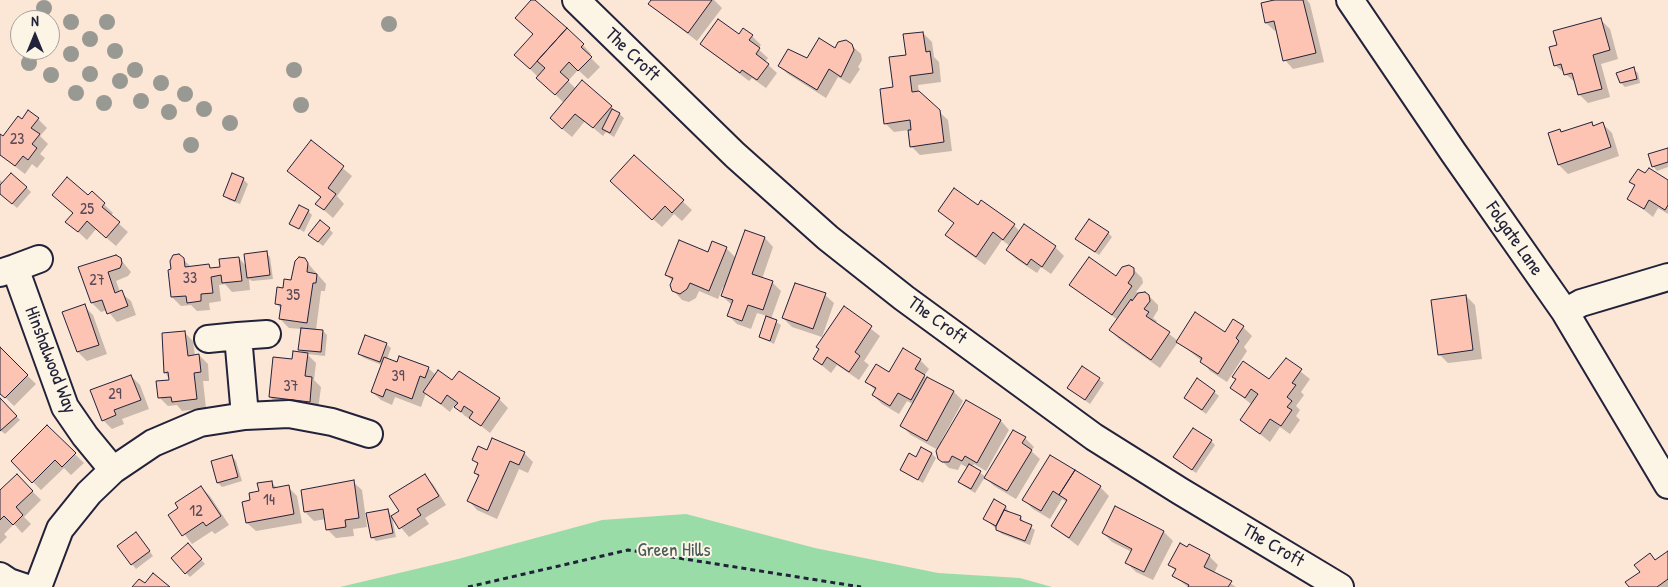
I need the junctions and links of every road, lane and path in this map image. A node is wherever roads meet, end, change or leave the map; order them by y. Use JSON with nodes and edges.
{"nodes":[{"id":1,"x":576,"y":0,"type":"edge"},
{"id":2,"x":1350,"y":0,"type":"edge"},
{"id":3,"x":39,"y":259,"type":"dead end"},
{"id":4,"x":8,"y":270,"type":"edge"},
{"id":5,"x":1668,"y":277,"type":"edge"},
{"id":6,"x":1565,"y":312,"type":"junction"},
{"id":7,"x":267,"y":334,"type":"dead end"},
{"id":8,"x":238,"y":336,"type":"junction"},
{"id":9,"x":208,"y":339,"type":"dead end"},
{"id":10,"x":245,"y":416,"type":"junction"},
{"id":11,"x":369,"y":434,"type":"dead end"},
{"id":12,"x":113,"y":470,"type":"junction"},
{"id":13,"x":1668,"y":485,"type":"edge"},
{"id":14,"x":0,"y":576,"type":"edge"},
{"id":15,"x":24,"y":587,"type":"edge"},
{"id":16,"x":38,"y":587,"type":"edge"},
{"id":17,"x":468,"y":587,"type":"edge"},
{"id":18,"x":860,"y":587,"type":"edge"},
{"id":19,"x":1340,"y":587,"type":"edge"}],
"edges":[{"from":1,"to":19,"type":"street","name":"The Croft"},
{"from":2,"to":6,"type":"street","name":"Folgate Lane"},
{"from":3,"to":4,"type":"street","name":"Hinshalwood Way"},
{"from":4,"to":12,"type":"street","name":"Hinshalwood Way"},
{"from":5,"to":6,"type":"street"},
{"from":6,"to":13,"type":"street","name":"Folgate Lane"},
{"from":7,"to":8,"type":"street"},
{"from":8,"to":9,"type":"street"},
{"from":8,"to":10,"type":"street"},
{"from":10,"to":11,"type":"street"},
{"from":10,"to":12,"type":"street"},
{"from":12,"to":16,"type":"street"},
{"from":14,"to":15,"type":"street"},
{"from":17,"to":18,"type":"path"}]}
